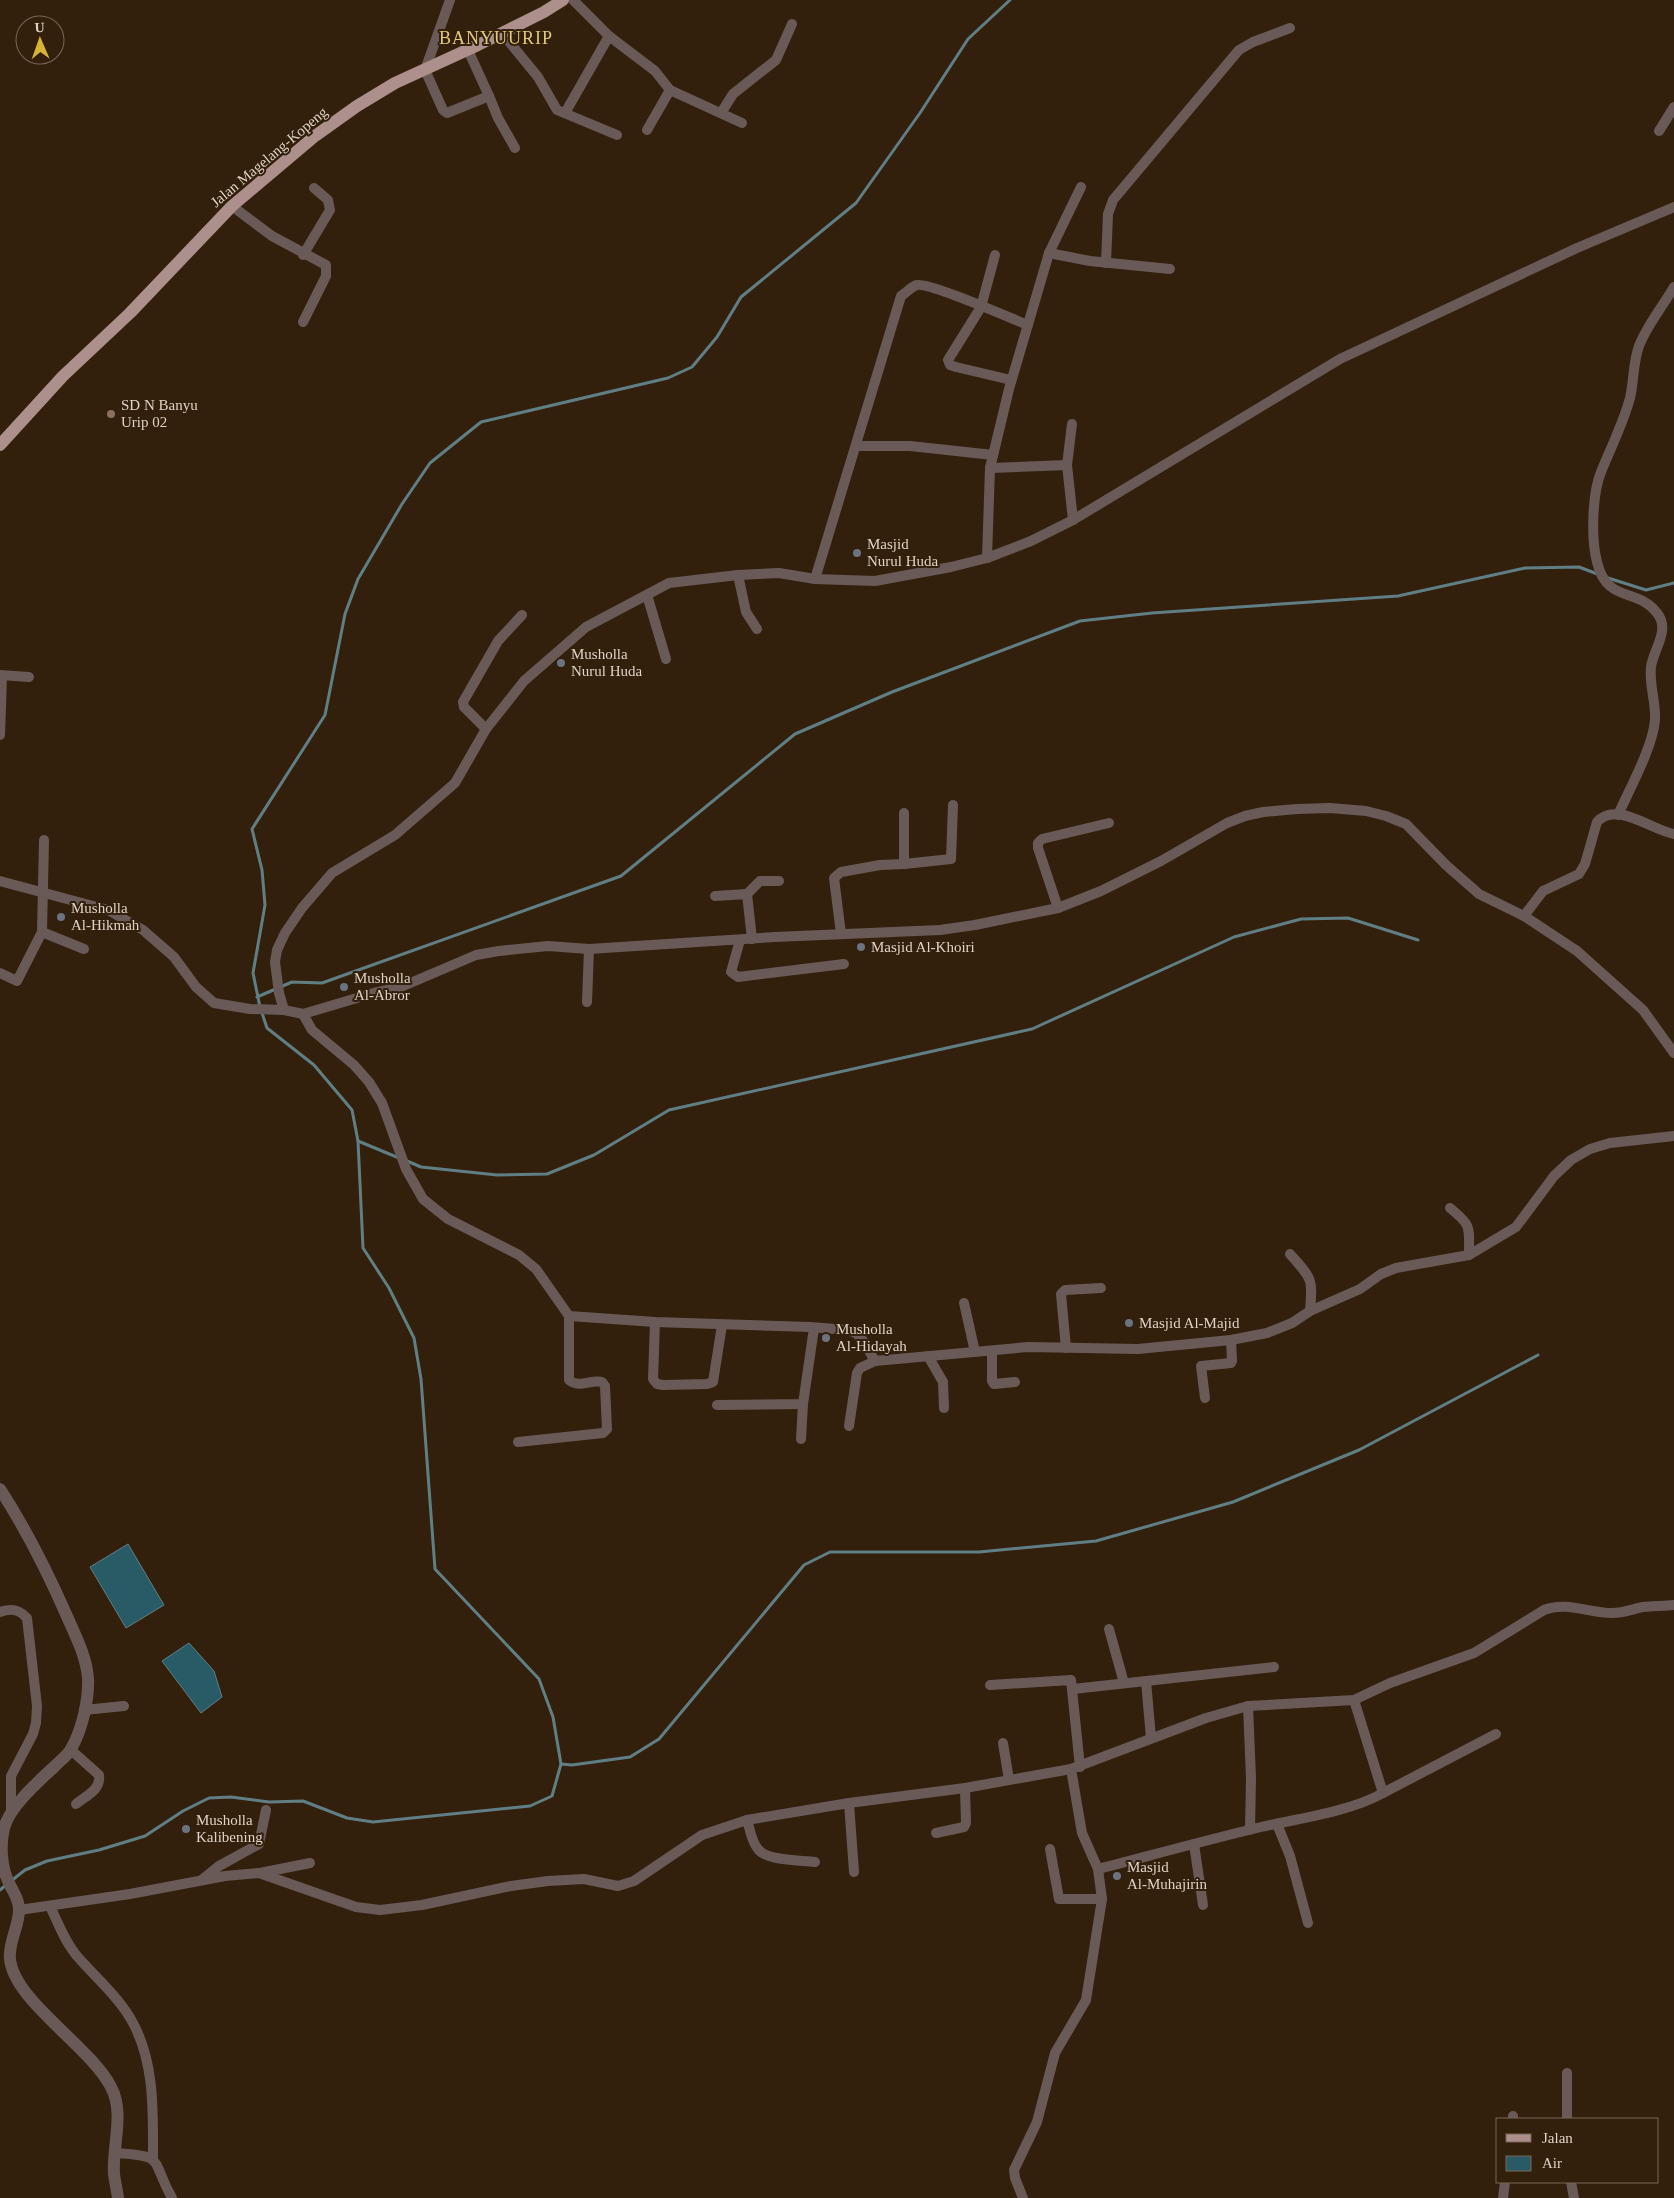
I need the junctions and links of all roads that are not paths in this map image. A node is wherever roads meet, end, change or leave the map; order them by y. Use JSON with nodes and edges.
{"nodes":[{"id":1,"x":450,"y":0,"type":"edge"},
{"id":2,"x":563,"y":0,"type":"edge"},
{"id":3,"x":573,"y":0,"type":"edge"},
{"id":4,"x":792,"y":24,"type":"dead end"},
{"id":5,"x":1290,"y":28,"type":"dead end"},
{"id":6,"x":502,"y":33,"type":"junction"},
{"id":7,"x":609,"y":36,"type":"junction"},
{"id":8,"x":468,"y":50,"type":"junction"},
{"id":9,"x":425,"y":70,"type":"junction"},
{"id":10,"x":670,"y":90,"type":"junction"},
{"id":11,"x":489,"y":96,"type":"junction"},
{"id":12,"x":1674,"y":107,"type":"edge"},
{"id":13,"x":721,"y":112,"type":"junction"},
{"id":14,"x":565,"y":113,"type":"junction"},
{"id":15,"x":742,"y":122,"type":"dead end"},
{"id":16,"x":647,"y":130,"type":"dead end"},
{"id":17,"x":1660,"y":131,"type":"dead end"},
{"id":18,"x":617,"y":135,"type":"dead end"},
{"id":19,"x":516,"y":148,"type":"dead end"},
{"id":20,"x":1081,"y":187,"type":"dead end"},
{"id":21,"x":314,"y":188,"type":"dead end"},
{"id":22,"x":232,"y":206,"type":"junction"},
{"id":23,"x":1674,"y":207,"type":"edge"},
{"id":24,"x":1049,"y":253,"type":"junction"},
{"id":25,"x":303,"y":255,"type":"junction"},
{"id":26,"x":995,"y":255,"type":"dead end"},
{"id":27,"x":1106,"y":263,"type":"junction"},
{"id":28,"x":1170,"y":269,"type":"dead end"},
{"id":29,"x":1674,"y":287,"type":"edge"},
{"id":30,"x":981,"y":307,"type":"junction"},
{"id":31,"x":303,"y":322,"type":"dead end"},
{"id":32,"x":1028,"y":325,"type":"junction"},
{"id":33,"x":1012,"y":380,"type":"junction"},
{"id":34,"x":1072,"y":424,"type":"dead end"},
{"id":35,"x":0,"y":445,"type":"edge"},
{"id":36,"x":856,"y":446,"type":"junction"},
{"id":37,"x":993,"y":454,"type":"junction"},
{"id":38,"x":1067,"y":465,"type":"junction"},
{"id":39,"x":990,"y":468,"type":"junction"},
{"id":40,"x":1073,"y":520,"type":"junction"},
{"id":41,"x":987,"y":558,"type":"junction"},
{"id":42,"x":738,"y":575,"type":"junction"},
{"id":43,"x":815,"y":579,"type":"junction"},
{"id":44,"x":648,"y":595,"type":"junction"},
{"id":45,"x":522,"y":615,"type":"dead end"},
{"id":46,"x":757,"y":629,"type":"dead end"},
{"id":47,"x":666,"y":659,"type":"dead end"},
{"id":48,"x":1,"y":676,"type":"edge"},
{"id":49,"x":29,"y":677,"type":"dead end"},
{"id":50,"x":486,"y":729,"type":"junction"},
{"id":51,"x":0,"y":735,"type":"edge"},
{"id":52,"x":953,"y":806,"type":"dead end"},
{"id":53,"x":904,"y":813,"type":"dead end"},
{"id":54,"x":1618,"y":815,"type":"junction"},
{"id":55,"x":1109,"y":823,"type":"dead end"},
{"id":56,"x":1674,"y":834,"type":"edge"},
{"id":57,"x":44,"y":840,"type":"dead end"},
{"id":58,"x":904,"y":864,"type":"junction"},
{"id":59,"x":0,"y":881,"type":"edge"},
{"id":60,"x":779,"y":881,"type":"dead end"},
{"id":61,"x":44,"y":893,"type":"junction"},
{"id":62,"x":747,"y":894,"type":"junction"},
{"id":63,"x":715,"y":896,"type":"dead end"},
{"id":64,"x":1058,"y":908,"type":"junction"},
{"id":65,"x":1524,"y":916,"type":"junction"},
{"id":66,"x":42,"y":932,"type":"junction"},
{"id":67,"x":840,"y":934,"type":"junction"},
{"id":68,"x":752,"y":939,"type":"junction"},
{"id":69,"x":740,"y":940,"type":"junction"},
{"id":70,"x":84,"y":949,"type":"dead end"},
{"id":71,"x":589,"y":949,"type":"junction"},
{"id":72,"x":844,"y":964,"type":"dead end"},
{"id":73,"x":0,"y":973,"type":"edge"},
{"id":74,"x":587,"y":1002,"type":"dead end"},
{"id":75,"x":284,"y":1010,"type":"junction"},
{"id":76,"x":303,"y":1014,"type":"junction"},
{"id":77,"x":1674,"y":1053,"type":"edge"},
{"id":78,"x":1674,"y":1136,"type":"edge"},
{"id":79,"x":1450,"y":1208,"type":"dead end"},
{"id":80,"x":1290,"y":1254,"type":"dead end"},
{"id":81,"x":1469,"y":1255,"type":"junction"},
{"id":82,"x":1101,"y":1288,"type":"dead end"},
{"id":83,"x":964,"y":1303,"type":"dead end"},
{"id":84,"x":1310,"y":1311,"type":"junction"},
{"id":85,"x":569,"y":1316,"type":"junction"},
{"id":86,"x":655,"y":1322,"type":"junction"},
{"id":87,"x":722,"y":1325,"type":"junction"},
{"id":88,"x":814,"y":1328,"type":"junction"},
{"id":89,"x":1231,"y":1340,"type":"junction"},
{"id":90,"x":1066,"y":1348,"type":"junction"},
{"id":91,"x":992,"y":1351,"type":"junction"},
{"id":92,"x":975,"y":1352,"type":"junction"},
{"id":93,"x":928,"y":1356,"type":"junction"},
{"id":94,"x":875,"y":1361,"type":"junction"},
{"id":95,"x":1014,"y":1382,"type":"dead end"},
{"id":96,"x":1205,"y":1398,"type":"dead end"},
{"id":97,"x":802,"y":1404,"type":"junction"},
{"id":98,"x":717,"y":1405,"type":"dead end"},
{"id":99,"x":944,"y":1408,"type":"dead end"},
{"id":100,"x":848,"y":1426,"type":"dead end"},
{"id":101,"x":801,"y":1439,"type":"dead end"},
{"id":102,"x":518,"y":1442,"type":"dead end"},
{"id":103,"x":0,"y":1490,"type":"edge"},
{"id":104,"x":1674,"y":1605,"type":"edge"},
{"id":105,"x":0,"y":1612,"type":"edge"},
{"id":106,"x":1109,"y":1629,"type":"dead end"},
{"id":107,"x":1274,"y":1667,"type":"dead end"},
{"id":108,"x":1146,"y":1681,"type":"junction"},
{"id":109,"x":1124,"y":1683,"type":"junction"},
{"id":110,"x":990,"y":1685,"type":"dead end"},
{"id":111,"x":1073,"y":1689,"type":"junction"},
{"id":112,"x":1354,"y":1700,"type":"junction"},
{"id":113,"x":124,"y":1706,"type":"dead end"},
{"id":114,"x":1248,"y":1706,"type":"junction"},
{"id":115,"x":84,"y":1710,"type":"junction"},
{"id":116,"x":1496,"y":1734,"type":"dead end"},
{"id":117,"x":1151,"y":1738,"type":"junction"},
{"id":118,"x":1003,"y":1743,"type":"dead end"},
{"id":119,"x":70,"y":1750,"type":"junction"},
{"id":120,"x":1075,"y":1768,"type":"junction"},
{"id":121,"x":1009,"y":1780,"type":"junction"},
{"id":122,"x":965,"y":1788,"type":"junction"},
{"id":123,"x":1383,"y":1793,"type":"junction"},
{"id":124,"x":849,"y":1803,"type":"junction"},
{"id":125,"x":76,"y":1804,"type":"dead end"},
{"id":126,"x":266,"y":1810,"type":"dead end"},
{"id":127,"x":11,"y":1812,"type":"junction"},
{"id":128,"x":747,"y":1820,"type":"junction"},
{"id":129,"x":1277,"y":1824,"type":"junction"},
{"id":130,"x":1250,"y":1830,"type":"junction"},
{"id":131,"x":936,"y":1833,"type":"dead end"},
{"id":132,"x":1194,"y":1844,"type":"junction"},
{"id":133,"x":1050,"y":1849,"type":"dead end"},
{"id":134,"x":1,"y":1859,"type":"edge"},
{"id":135,"x":814,"y":1862,"type":"dead end"},
{"id":136,"x":310,"y":1863,"type":"dead end"},
{"id":137,"x":1098,"y":1869,"type":"junction"},
{"id":138,"x":854,"y":1872,"type":"dead end"},
{"id":139,"x":259,"y":1873,"type":"junction"},
{"id":140,"x":200,"y":1881,"type":"junction"},
{"id":141,"x":1102,"y":1899,"type":"junction"},
{"id":142,"x":1203,"y":1905,"type":"dead end"},
{"id":143,"x":50,"y":1906,"type":"junction"},
{"id":144,"x":19,"y":1910,"type":"junction"},
{"id":145,"x":1308,"y":1923,"type":"dead end"},
{"id":146,"x":1567,"y":2073,"type":"dead end"},
{"id":147,"x":1567,"y":2118,"type":"edge"},
{"id":148,"x":116,"y":2153,"type":"junction"},
{"id":149,"x":153,"y":2158,"type":"junction"},
{"id":150,"x":1505,"y":2183,"type":"edge"},
{"id":151,"x":1571,"y":2183,"type":"edge"},
{"id":152,"x":118,"y":2198,"type":"edge"},
{"id":153,"x":172,"y":2198,"type":"edge"},
{"id":154,"x":1023,"y":2198,"type":"edge"},
{"id":155,"x":1503,"y":2198,"type":"edge"},
{"id":156,"x":1574,"y":2198,"type":"edge"}],
"edges":[{"from":1,"to":9,"type":"street"},
{"from":2,"to":6,"type":"main road","name":"Jalan Magelang-Kopeng"},
{"from":3,"to":7,"type":"street"},
{"from":4,"to":13,"type":"street"},
{"from":5,"to":27,"type":"street"},
{"from":6,"to":8,"type":"main road","name":"Jalan Magelang-Kopeng"},
{"from":6,"to":14,"type":"street"},
{"from":7,"to":10,"type":"street"},
{"from":7,"to":14,"type":"street"},
{"from":8,"to":9,"type":"main road","name":"Jalan Magelang-Kopeng"},
{"from":8,"to":11,"type":"street"},
{"from":9,"to":11,"type":"street"},
{"from":9,"to":22,"type":"main road","name":"Jalan Magelang-Kopeng"},
{"from":10,"to":13,"type":"street"},
{"from":10,"to":16,"type":"street"},
{"from":11,"to":19,"type":"street"},
{"from":12,"to":17,"type":"street"},
{"from":13,"to":15,"type":"street"},
{"from":14,"to":18,"type":"street"},
{"from":20,"to":24,"type":"street"},
{"from":21,"to":25,"type":"street"},
{"from":22,"to":25,"type":"street"},
{"from":22,"to":35,"type":"main road","name":"Jalan Magelang-Kopeng"},
{"from":23,"to":40,"type":"street"},
{"from":24,"to":27,"type":"street"},
{"from":24,"to":32,"type":"street"},
{"from":25,"to":31,"type":"street"},
{"from":26,"to":30,"type":"street"},
{"from":27,"to":28,"type":"street"},
{"from":29,"to":54,"type":"street"},
{"from":30,"to":32,"type":"street"},
{"from":30,"to":33,"type":"street"},
{"from":30,"to":36,"type":"street"},
{"from":32,"to":33,"type":"street"},
{"from":33,"to":37,"type":"street"},
{"from":34,"to":38,"type":"street"},
{"from":36,"to":37,"type":"street"},
{"from":36,"to":43,"type":"street"},
{"from":37,"to":39,"type":"street"},
{"from":38,"to":39,"type":"street"},
{"from":38,"to":40,"type":"street"},
{"from":39,"to":41,"type":"street"},
{"from":40,"to":41,"type":"street"},
{"from":41,"to":43,"type":"street"},
{"from":42,"to":43,"type":"street"},
{"from":42,"to":44,"type":"street"},
{"from":42,"to":46,"type":"street"},
{"from":44,"to":47,"type":"street"},
{"from":44,"to":50,"type":"street"},
{"from":45,"to":50,"type":"street"},
{"from":48,"to":49,"type":"street"},
{"from":48,"to":51,"type":"street"},
{"from":50,"to":75,"type":"street"},
{"from":52,"to":58,"type":"street"},
{"from":53,"to":58,"type":"street"},
{"from":54,"to":56,"type":"street"},
{"from":54,"to":65,"type":"street"},
{"from":55,"to":64,"type":"street"},
{"from":57,"to":61,"type":"street"},
{"from":58,"to":67,"type":"street"},
{"from":59,"to":61,"type":"street"},
{"from":60,"to":62,"type":"street"},
{"from":61,"to":66,"type":"street"},
{"from":61,"to":75,"type":"street"},
{"from":62,"to":63,"type":"street"},
{"from":62,"to":68,"type":"street"},
{"from":64,"to":65,"type":"street"},
{"from":64,"to":67,"type":"street"},
{"from":65,"to":77,"type":"street"},
{"from":66,"to":70,"type":"street"},
{"from":66,"to":73,"type":"street"},
{"from":67,"to":68,"type":"street"},
{"from":68,"to":69,"type":"street"},
{"from":69,"to":71,"type":"street"},
{"from":69,"to":72,"type":"street"},
{"from":71,"to":74,"type":"street"},
{"from":71,"to":76,"type":"street"},
{"from":75,"to":76,"type":"street"},
{"from":76,"to":85,"type":"street"},
{"from":78,"to":81,"type":"street"},
{"from":79,"to":81,"type":"street"},
{"from":80,"to":84,"type":"street"},
{"from":81,"to":84,"type":"street"},
{"from":82,"to":90,"type":"street"},
{"from":83,"to":92,"type":"street"},
{"from":84,"to":89,"type":"street"},
{"from":85,"to":86,"type":"street"},
{"from":85,"to":102,"type":"street"},
{"from":86,"to":87,"type":"street"},
{"from":86,"to":87,"type":"street"},
{"from":87,"to":88,"type":"street"},
{"from":88,"to":94,"type":"street"},
{"from":88,"to":97,"type":"street"},
{"from":89,"to":90,"type":"street"},
{"from":89,"to":96,"type":"street"},
{"from":90,"to":91,"type":"street"},
{"from":91,"to":92,"type":"street"},
{"from":91,"to":95,"type":"street"},
{"from":92,"to":93,"type":"street"},
{"from":93,"to":94,"type":"street"},
{"from":93,"to":99,"type":"street"},
{"from":94,"to":100,"type":"street"},
{"from":97,"to":98,"type":"street"},
{"from":97,"to":101,"type":"street"},
{"from":103,"to":115,"type":"street"},
{"from":104,"to":112,"type":"street"},
{"from":105,"to":127,"type":"street"},
{"from":106,"to":109,"type":"street"},
{"from":107,"to":108,"type":"street"},
{"from":108,"to":109,"type":"street"},
{"from":108,"to":117,"type":"street"},
{"from":109,"to":111,"type":"street"},
{"from":110,"to":111,"type":"street"},
{"from":111,"to":120,"type":"street"},
{"from":112,"to":114,"type":"street"},
{"from":112,"to":123,"type":"street"},
{"from":113,"to":115,"type":"street"},
{"from":114,"to":117,"type":"street"},
{"from":114,"to":130,"type":"street"},
{"from":115,"to":119,"type":"street"},
{"from":116,"to":123,"type":"street"},
{"from":117,"to":120,"type":"street"},
{"from":118,"to":121,"type":"street"},
{"from":119,"to":125,"type":"street"},
{"from":119,"to":127,"type":"street"},
{"from":120,"to":121,"type":"street"},
{"from":120,"to":137,"type":"street"},
{"from":121,"to":122,"type":"street"},
{"from":122,"to":124,"type":"street"},
{"from":122,"to":131,"type":"street"},
{"from":123,"to":129,"type":"street"},
{"from":124,"to":128,"type":"street"},
{"from":124,"to":138,"type":"street"},
{"from":126,"to":140,"type":"street"},
{"from":127,"to":134,"type":"street"},
{"from":128,"to":135,"type":"street"},
{"from":128,"to":139,"type":"street"},
{"from":129,"to":130,"type":"street"},
{"from":129,"to":145,"type":"street"},
{"from":130,"to":132,"type":"street"},
{"from":132,"to":137,"type":"street"},
{"from":132,"to":142,"type":"street"},
{"from":133,"to":141,"type":"street"},
{"from":134,"to":144,"type":"street"},
{"from":136,"to":139,"type":"street"},
{"from":137,"to":141,"type":"street"},
{"from":139,"to":140,"type":"street"},
{"from":140,"to":143,"type":"street"},
{"from":141,"to":154,"type":"street"},
{"from":143,"to":144,"type":"street"},
{"from":143,"to":149,"type":"street"},
{"from":144,"to":148,"type":"street"},
{"from":146,"to":147,"type":"street"},
{"from":148,"to":149,"type":"street"},
{"from":148,"to":152,"type":"street"},
{"from":149,"to":153,"type":"street"},
{"from":150,"to":155,"type":"street"},
{"from":151,"to":156,"type":"street"}]}
